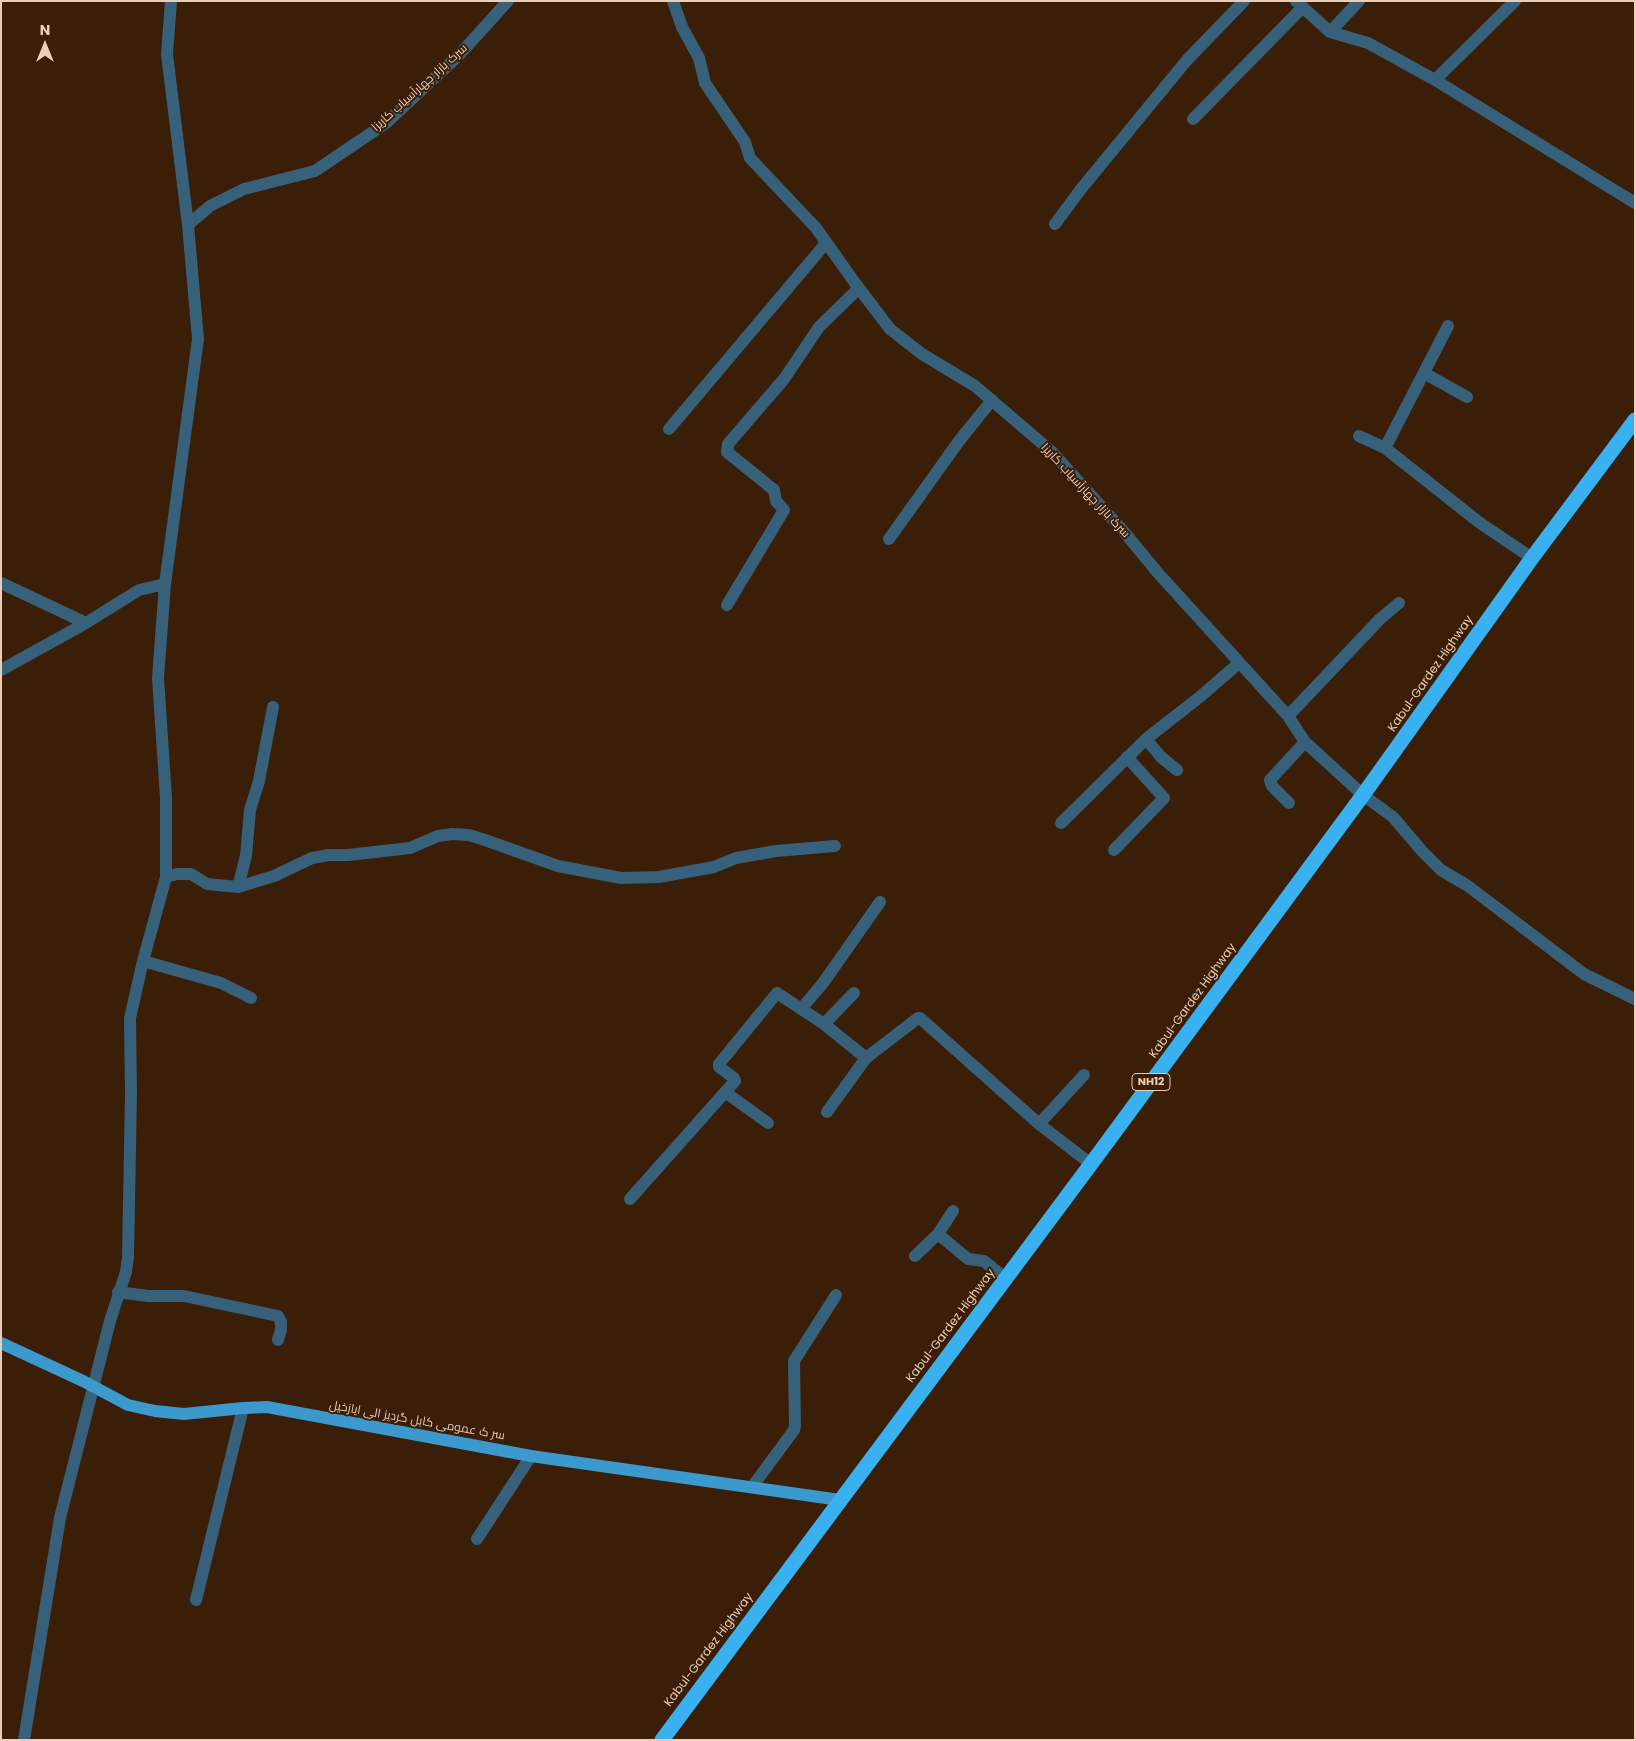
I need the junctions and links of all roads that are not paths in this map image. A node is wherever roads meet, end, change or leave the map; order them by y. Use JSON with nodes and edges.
{"nodes":[{"id":1,"x":171,"y":1,"type":"edge"},
{"id":2,"x":508,"y":1,"type":"edge"},
{"id":3,"x":673,"y":1,"type":"edge"},
{"id":4,"x":1244,"y":1,"type":"edge"},
{"id":5,"x":1359,"y":1,"type":"edge"},
{"id":6,"x":1515,"y":1,"type":"edge"},
{"id":7,"x":1299,"y":4,"type":"edge"},
{"id":8,"x":1330,"y":32,"type":"junction"},
{"id":9,"x":1436,"y":80,"type":"junction"},
{"id":10,"x":1193,"y":119,"type":"dead end"},
{"id":11,"x":1635,"y":203,"type":"edge"},
{"id":12,"x":1055,"y":224,"type":"dead end"},
{"id":13,"x":188,"y":225,"type":"junction"},
{"id":14,"x":826,"y":242,"type":"junction"},
{"id":15,"x":858,"y":288,"type":"junction"},
{"id":16,"x":1448,"y":326,"type":"dead end"},
{"id":17,"x":1424,"y":373,"type":"junction"},
{"id":18,"x":1467,"y":396,"type":"dead end"},
{"id":19,"x":992,"y":400,"type":"junction"},
{"id":20,"x":1635,"y":420,"type":"edge"},
{"id":21,"x":669,"y":428,"type":"dead end"},
{"id":22,"x":1359,"y":436,"type":"dead end"},
{"id":23,"x":1385,"y":448,"type":"junction"},
{"id":24,"x":889,"y":539,"type":"dead end"},
{"id":25,"x":1532,"y":558,"type":"junction"},
{"id":26,"x":1,"y":583,"type":"edge"},
{"id":27,"x":165,"y":584,"type":"junction"},
{"id":28,"x":1399,"y":603,"type":"dead end"},
{"id":29,"x":727,"y":605,"type":"dead end"},
{"id":30,"x":86,"y":623,"type":"junction"},
{"id":31,"x":1239,"y":662,"type":"junction"},
{"id":32,"x":1,"y":670,"type":"edge"},
{"id":33,"x":273,"y":707,"type":"dead end"},
{"id":34,"x":1288,"y":716,"type":"junction"},
{"id":35,"x":1146,"y":739,"type":"junction"},
{"id":36,"x":1305,"y":742,"type":"junction"},
{"id":37,"x":1128,"y":758,"type":"junction"},
{"id":38,"x":1177,"y":770,"type":"dead end"},
{"id":39,"x":1363,"y":795,"type":"junction"},
{"id":40,"x":1289,"y":803,"type":"dead end"},
{"id":41,"x":1061,"y":823,"type":"dead end"},
{"id":42,"x":835,"y":846,"type":"dead end"},
{"id":43,"x":1114,"y":850,"type":"dead end"},
{"id":44,"x":166,"y":877,"type":"junction"},
{"id":45,"x":238,"y":887,"type":"junction"},
{"id":46,"x":880,"y":902,"type":"dead end"},
{"id":47,"x":143,"y":962,"type":"junction"},
{"id":48,"x":854,"y":993,"type":"dead end"},
{"id":49,"x":251,"y":998,"type":"dead end"},
{"id":50,"x":1635,"y":999,"type":"edge"},
{"id":51,"x":802,"y":1008,"type":"junction"},
{"id":52,"x":824,"y":1024,"type":"junction"},
{"id":53,"x":866,"y":1058,"type":"junction"},
{"id":54,"x":1084,"y":1075,"type":"dead end"},
{"id":55,"x":725,"y":1092,"type":"junction"},
{"id":56,"x":827,"y":1112,"type":"dead end"},
{"id":57,"x":768,"y":1122,"type":"dead end"},
{"id":58,"x":1040,"y":1124,"type":"junction"},
{"id":59,"x":1091,"y":1164,"type":"junction"},
{"id":60,"x":630,"y":1199,"type":"dead end"},
{"id":61,"x":953,"y":1211,"type":"dead end"},
{"id":62,"x":938,"y":1234,"type":"junction"},
{"id":63,"x":915,"y":1256,"type":"dead end"},
{"id":64,"x":1005,"y":1278,"type":"junction"},
{"id":65,"x":118,"y":1292,"type":"junction"},
{"id":66,"x":836,"y":1295,"type":"dead end"},
{"id":67,"x":278,"y":1340,"type":"dead end"},
{"id":68,"x":1,"y":1343,"type":"edge"},
{"id":69,"x":93,"y":1387,"type":"junction"},
{"id":70,"x":242,"y":1408,"type":"junction"},
{"id":71,"x":531,"y":1456,"type":"junction"},
{"id":72,"x":752,"y":1487,"type":"junction"},
{"id":73,"x":840,"y":1500,"type":"junction"},
{"id":74,"x":476,"y":1539,"type":"dead end"},
{"id":75,"x":196,"y":1600,"type":"dead end"},
{"id":76,"x":24,"y":1740,"type":"edge"},
{"id":77,"x":662,"y":1740,"type":"edge"}],
"edges":[{"from":1,"to":13,"type":"street"},
{"from":2,"to":13,"type":"street","name":"سرک بازار چهارآسیاب کاریزا"},
{"from":3,"to":14,"type":"street","name":"سرک بازار چهارآسیاب کاریزا"},
{"from":4,"to":12,"type":"street"},
{"from":5,"to":8,"type":"street"},
{"from":6,"to":9,"type":"street"},
{"from":7,"to":8,"type":"street"},
{"from":7,"to":10,"type":"street"},
{"from":8,"to":9,"type":"street"},
{"from":9,"to":11,"type":"street"},
{"from":13,"to":27,"type":"street"},
{"from":14,"to":15,"type":"street","name":"سرک بازار چهارآسیاب کاریزا"},
{"from":14,"to":21,"type":"street"},
{"from":15,"to":19,"type":"street","name":"سرک بازار چهارآسیاب کاریزا"},
{"from":15,"to":29,"type":"street"},
{"from":16,"to":17,"type":"street"},
{"from":17,"to":18,"type":"street"},
{"from":17,"to":23,"type":"street"},
{"from":19,"to":24,"type":"street"},
{"from":19,"to":31,"type":"street","name":"سرک بازار چهارآسیاب کاریزا"},
{"from":20,"to":25,"type":"highway","name":"Kabul-Gardez Highway","number":"NH12"},
{"from":22,"to":23,"type":"street"},
{"from":23,"to":25,"type":"street"},
{"from":25,"to":39,"type":"highway","name":"Kabul-Gardez Highway","number":"NH12"},
{"from":26,"to":30,"type":"street"},
{"from":27,"to":30,"type":"street"},
{"from":27,"to":44,"type":"street"},
{"from":28,"to":34,"type":"street"},
{"from":30,"to":32,"type":"street"},
{"from":31,"to":34,"type":"street","name":"سرک بازار چهارآسیاب کاریزا"},
{"from":31,"to":35,"type":"street"},
{"from":33,"to":45,"type":"street"},
{"from":34,"to":36,"type":"street","name":"سرک بازار چهارآسیاب کاریزا"},
{"from":35,"to":37,"type":"street"},
{"from":35,"to":38,"type":"street"},
{"from":36,"to":39,"type":"street","name":"سرک بازار چهارآسیاب کاریزا"},
{"from":36,"to":40,"type":"street"},
{"from":37,"to":41,"type":"street"},
{"from":37,"to":43,"type":"street"},
{"from":39,"to":50,"type":"street","name":"سرک بازار چهارآسیاب کاریزا"},
{"from":39,"to":59,"type":"highway","name":"Kabul-Gardez Highway","number":"NH12"},
{"from":42,"to":45,"type":"street"},
{"from":44,"to":45,"type":"street"},
{"from":44,"to":47,"type":"street"},
{"from":46,"to":51,"type":"street"},
{"from":47,"to":49,"type":"street"},
{"from":47,"to":65,"type":"street"},
{"from":48,"to":52,"type":"street"},
{"from":51,"to":52,"type":"street"},
{"from":51,"to":55,"type":"street"},
{"from":52,"to":53,"type":"street"},
{"from":53,"to":56,"type":"street"},
{"from":53,"to":58,"type":"street"},
{"from":54,"to":58,"type":"street"},
{"from":55,"to":57,"type":"street"},
{"from":55,"to":60,"type":"street"},
{"from":58,"to":59,"type":"street"},
{"from":59,"to":64,"type":"highway","name":"Kabul-Gardez Highway","number":"NH12"},
{"from":61,"to":62,"type":"street"},
{"from":62,"to":63,"type":"street"},
{"from":62,"to":64,"type":"street"},
{"from":64,"to":73,"type":"highway","name":"Kabul-Gardez Highway","number":"NH12"},
{"from":65,"to":67,"type":"street"},
{"from":65,"to":69,"type":"street"},
{"from":66,"to":72,"type":"street"},
{"from":68,"to":69,"type":"main road","name":"سر ک عمومی کابل گردیز الی ایازخیل"},
{"from":69,"to":70,"type":"main road","name":"سر ک عمومی کابل گردیز الی ایازخیل"},
{"from":69,"to":76,"type":"street"},
{"from":70,"to":71,"type":"main road","name":"سر ک عمومی کابل گردیز الی ایازخیل"},
{"from":70,"to":75,"type":"street"},
{"from":71,"to":72,"type":"main road","name":"سر ک عمومی کابل گردیز الی ایازخیل"},
{"from":71,"to":74,"type":"street"},
{"from":72,"to":73,"type":"main road","name":"سر ک عمومی کابل گردیز الی ایازخیل"},
{"from":73,"to":77,"type":"highway","name":"Kabul-Gardez Highway","number":"NH12"}]}
